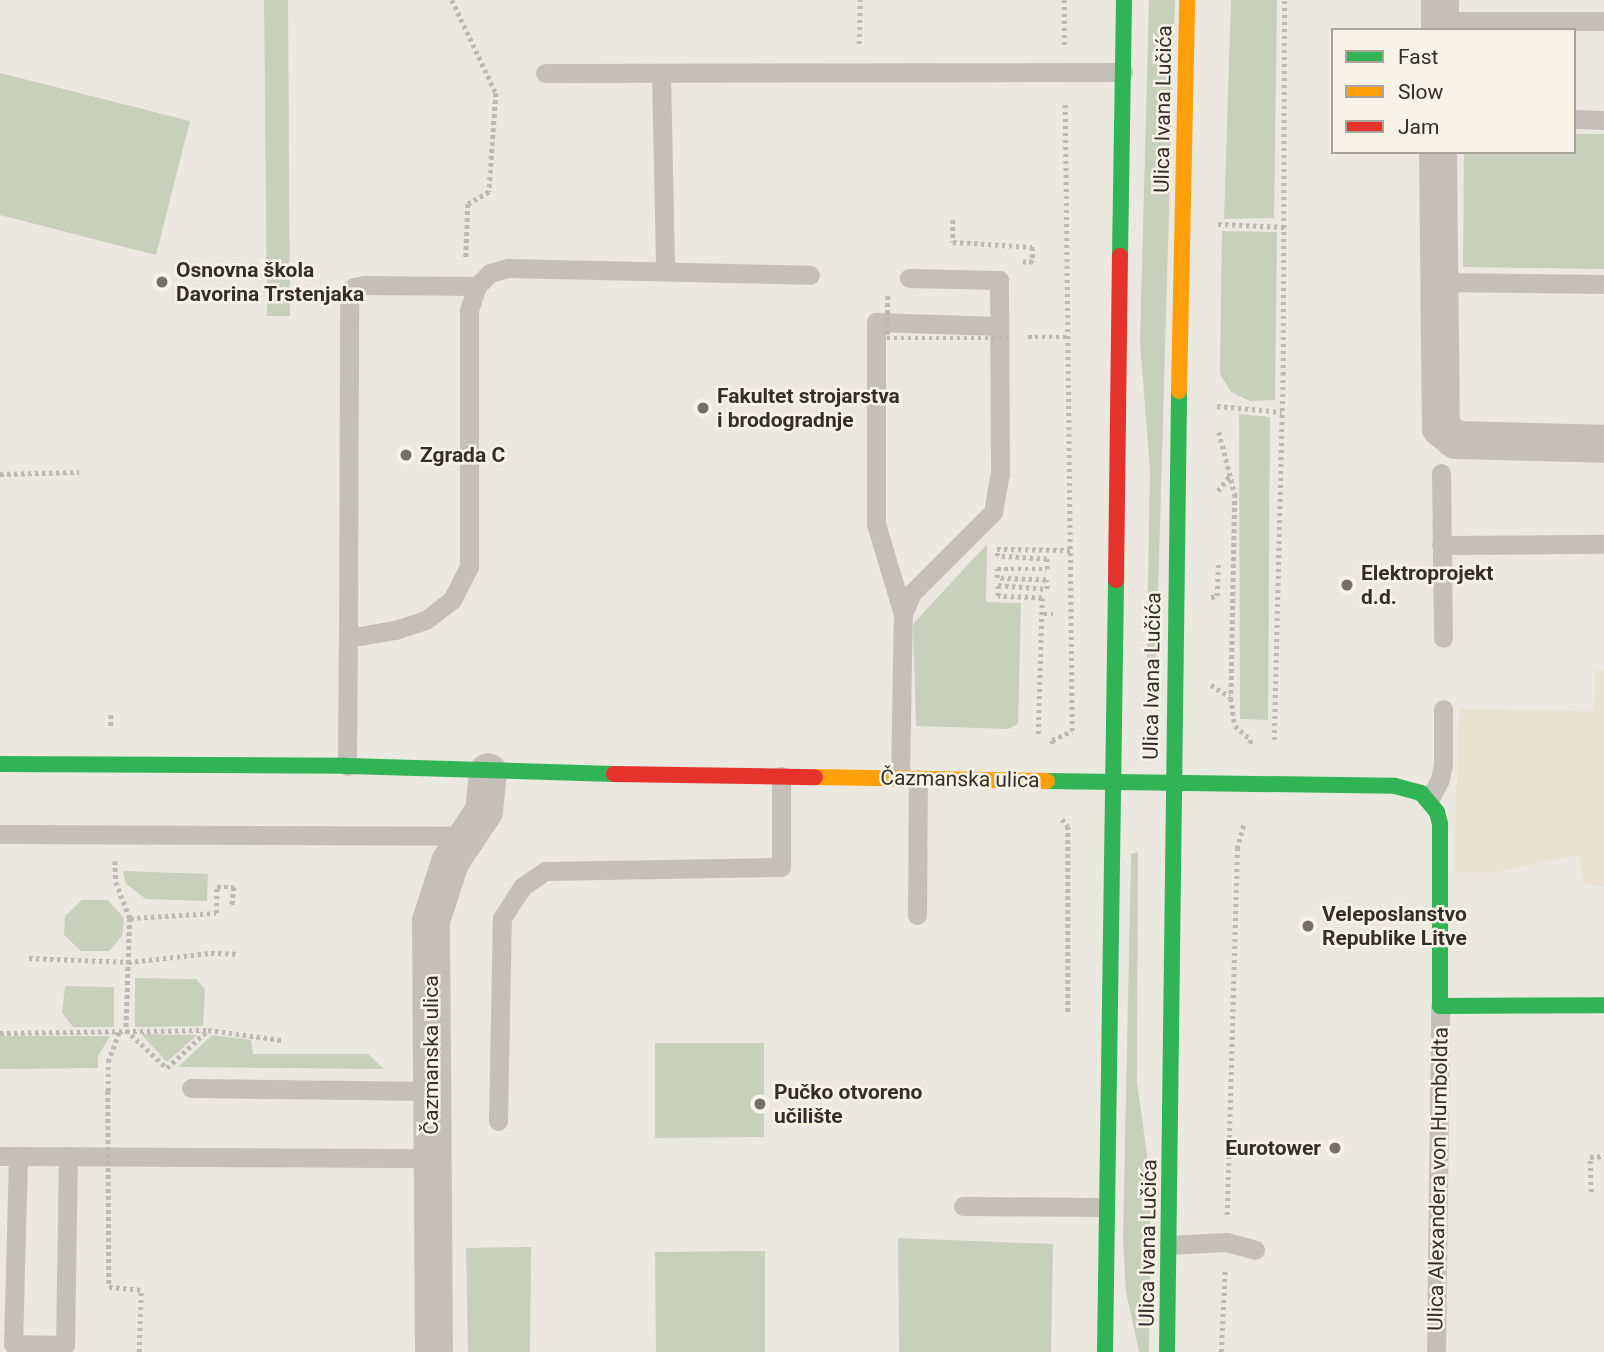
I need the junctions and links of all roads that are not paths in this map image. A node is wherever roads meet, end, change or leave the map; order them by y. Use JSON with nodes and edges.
{"nodes":[{"id":1,"x":1124,"y":0,"type":"edge"},
{"id":2,"x":1187,"y":0,"type":"edge"},
{"id":3,"x":1440,"y":17,"type":"edge"},
{"id":4,"x":1604,"y":22,"type":"edge"},
{"id":5,"x":1123,"y":72,"type":"junction"},
{"id":6,"x":545,"y":73,"type":"dead end"},
{"id":7,"x":661,"y":74,"type":"junction"},
{"id":8,"x":1576,"y":119,"type":"edge"},
{"id":9,"x":1604,"y":120,"type":"edge"},
{"id":10,"x":1438,"y":154,"type":"edge"},
{"id":11,"x":665,"y":271,"type":"junction"},
{"id":12,"x":810,"y":275,"type":"dead end"},
{"id":13,"x":909,"y":278,"type":"dead end"},
{"id":14,"x":1437,"y":282,"type":"junction"},
{"id":15,"x":1604,"y":284,"type":"edge"},
{"id":16,"x":470,"y":286,"type":"junction"},
{"id":17,"x":999,"y":326,"type":"junction"},
{"id":18,"x":1604,"y":444,"type":"edge"},
{"id":19,"x":1441,"y":473,"type":"dead end"},
{"id":20,"x":1604,"y":544,"type":"edge"},
{"id":21,"x":1441,"y":545,"type":"junction"},
{"id":22,"x":903,"y":614,"type":"junction"},
{"id":23,"x":348,"y":638,"type":"junction"},
{"id":24,"x":1443,"y":638,"type":"dead end"},
{"id":25,"x":1443,"y":709,"type":"dead end"},
{"id":26,"x":0,"y":764,"type":"edge"},
{"id":27,"x":347,"y":766,"type":"junction"},
{"id":28,"x":488,"y":772,"type":"junction"},
{"id":29,"x":781,"y":776,"type":"junction"},
{"id":30,"x":909,"y":778,"type":"junction"},
{"id":31,"x":1113,"y":781,"type":"junction"},
{"id":32,"x":1172,"y":782,"type":"junction"},
{"id":33,"x":1429,"y":800,"type":"junction"},
{"id":34,"x":0,"y":834,"type":"edge"},
{"id":35,"x":469,"y":836,"type":"junction"},
{"id":36,"x":917,"y":915,"type":"dead end"},
{"id":37,"x":1604,"y":1005,"type":"edge"},
{"id":38,"x":1440,"y":1006,"type":"junction"},
{"id":39,"x":191,"y":1088,"type":"dead end"},
{"id":40,"x":431,"y":1091,"type":"junction"},
{"id":41,"x":498,"y":1121,"type":"dead end"},
{"id":42,"x":9,"y":1156,"type":"edge"},
{"id":43,"x":68,"y":1156,"type":"junction"},
{"id":44,"x":432,"y":1158,"type":"junction"},
{"id":45,"x":964,"y":1206,"type":"dead end"},
{"id":46,"x":1105,"y":1207,"type":"junction"},
{"id":47,"x":1169,"y":1245,"type":"junction"},
{"id":48,"x":1255,"y":1250,"type":"dead end"},
{"id":49,"x":1168,"y":1319,"type":"junction"},
{"id":50,"x":7,"y":1344,"type":"edge"},
{"id":51,"x":434,"y":1352,"type":"edge"},
{"id":52,"x":1105,"y":1352,"type":"edge"},
{"id":53,"x":1167,"y":1352,"type":"edge"},
{"id":54,"x":1189,"y":1352,"type":"edge"},
{"id":55,"x":1436,"y":1352,"type":"edge"}],
"edges":[{"from":1,"to":5,"type":"street","name":"Ulica Ivana Lučića"},
{"from":2,"to":32,"type":"street","name":"Ulica Ivana Lučića"},
{"from":3,"to":4,"type":"lane"},
{"from":5,"to":7,"type":"lane"},
{"from":5,"to":31,"type":"street","name":"Ulica Ivana Lučića"},
{"from":6,"to":7,"type":"lane"},
{"from":7,"to":11,"type":"lane"},
{"from":8,"to":9,"type":"lane"},
{"from":10,"to":14,"type":"street"},
{"from":11,"to":12,"type":"lane"},
{"from":11,"to":16,"type":"lane"},
{"from":13,"to":17,"type":"lane"},
{"from":14,"to":15,"type":"lane"},
{"from":14,"to":18,"type":"street"},
{"from":16,"to":23,"type":"lane"},
{"from":16,"to":23,"type":"lane"},
{"from":17,"to":22,"type":"lane"},
{"from":17,"to":22,"type":"lane"},
{"from":19,"to":21,"type":"lane"},
{"from":20,"to":21,"type":"lane"},
{"from":21,"to":24,"type":"lane"},
{"from":22,"to":30,"type":"lane"},
{"from":23,"to":27,"type":"lane"},
{"from":25,"to":33,"type":"lane"},
{"from":26,"to":27,"type":"street","name":"Čazmanska ulica"},
{"from":27,"to":28,"type":"street","name":"Čazmanska ulica"},
{"from":28,"to":29,"type":"street","name":"Čazmanska ulica"},
{"from":28,"to":35,"type":"street","name":"Čazmanska ulica"},
{"from":29,"to":30,"type":"street","name":"Čazmanska ulica"},
{"from":29,"to":41,"type":"lane"},
{"from":30,"to":31,"type":"street","name":"Čazmanska ulica"},
{"from":30,"to":36,"type":"lane"},
{"from":31,"to":32,"type":"street","name":"Čazmanska ulica"},
{"from":31,"to":46,"type":"street","name":"Ulica Ivana Lučića"},
{"from":32,"to":33,"type":"street","name":"Čazmanska ulica"},
{"from":32,"to":47,"type":"street","name":"Ulica Ivana Lučića"},
{"from":33,"to":38,"type":"street","name":"Ulica Alexandera von Humboldta"},
{"from":34,"to":35,"type":"lane"},
{"from":35,"to":40,"type":"street","name":"Čazmanska ulica"},
{"from":37,"to":38,"type":"street","name":"Ulica Alexandera von Humboldta"},
{"from":38,"to":55,"type":"lane","name":"Ulica Alexandera von Humboldta"},
{"from":39,"to":40,"type":"lane"},
{"from":40,"to":44,"type":"street","name":"Čazmanska ulica"},
{"from":42,"to":43,"type":"lane"},
{"from":42,"to":50,"type":"lane"},
{"from":43,"to":44,"type":"lane"},
{"from":43,"to":50,"type":"lane"},
{"from":44,"to":51,"type":"street","name":"Čazmanska ulica"},
{"from":45,"to":46,"type":"lane"},
{"from":46,"to":52,"type":"street","name":"Ulica Ivana Lučića"},
{"from":47,"to":48,"type":"lane"},
{"from":47,"to":49,"type":"street","name":"Ulica Ivana Lučića"},
{"from":49,"to":53,"type":"street","name":"Ulica Ivana Lučića"},
{"from":49,"to":54,"type":"lane"}]}
